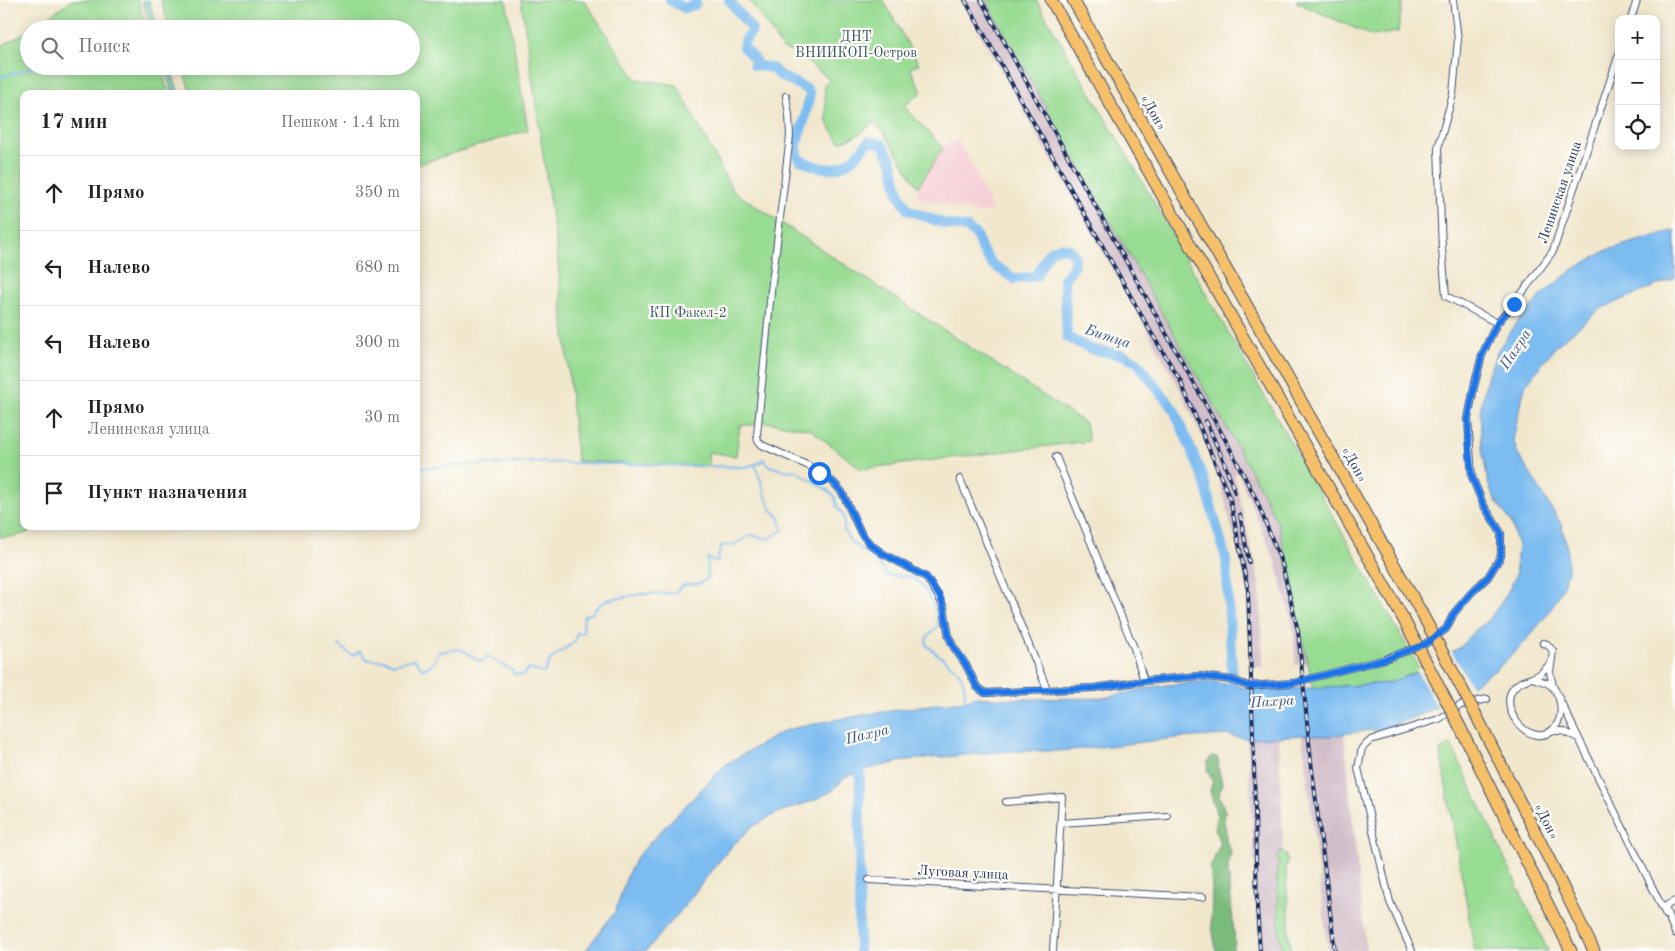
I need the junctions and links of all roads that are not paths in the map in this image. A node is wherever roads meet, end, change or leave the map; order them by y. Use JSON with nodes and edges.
{"nodes":[{"id":1,"x":1051,"y":0,"type":"edge"},
{"id":2,"x":1073,"y":0,"type":"edge"},
{"id":3,"x":1453,"y":0,"type":"edge"},
{"id":4,"x":1637,"y":0,"type":"edge"},
{"id":5,"x":1632,"y":15,"type":"edge"},
{"id":6,"x":1617,"y":60,"type":"edge"},
{"id":7,"x":786,"y":96,"type":"dead end"},
{"id":8,"x":1497,"y":323,"type":"junction"},
{"id":9,"x":1056,"y":457,"type":"dead end"},
{"id":10,"x":960,"y":479,"type":"dead end"},
{"id":11,"x":1542,"y":643,"type":"dead end"},
{"id":12,"x":1551,"y":664,"type":"junction"},
{"id":13,"x":1532,"y":678,"type":"junction"},
{"id":14,"x":1144,"y":681,"type":"junction"},
{"id":15,"x":1048,"y":691,"type":"junction"},
{"id":16,"x":1559,"y":698,"type":"junction"},
{"id":17,"x":1487,"y":699,"type":"dead end"},
{"id":18,"x":1552,"y":730,"type":"junction"},
{"id":19,"x":1578,"y":738,"type":"junction"},
{"id":20,"x":1006,"y":802,"type":"dead end"},
{"id":21,"x":1167,"y":816,"type":"dead end"},
{"id":22,"x":1061,"y":823,"type":"junction"},
{"id":23,"x":869,"y":880,"type":"dead end"},
{"id":24,"x":1056,"y":890,"type":"junction"},
{"id":25,"x":1204,"y":897,"type":"dead end"},
{"id":26,"x":1675,"y":901,"type":"edge"},
{"id":27,"x":1666,"y":915,"type":"junction"},
{"id":28,"x":1675,"y":933,"type":"edge"},
{"id":29,"x":1053,"y":951,"type":"edge"},
{"id":30,"x":1412,"y":951,"type":"edge"},
{"id":31,"x":1571,"y":951,"type":"edge"},
{"id":32,"x":1594,"y":951,"type":"edge"}],
"edges":[{"from":1,"to":31,"type":"highway","bridge":true},
{"from":2,"to":32,"type":"highway","name":"«Дон»","bridge":true},
{"from":3,"to":8,"type":"street"},
{"from":4,"to":5,"type":"street"},
{"from":6,"to":8,"type":"street","name":"Ленинская улица"},
{"from":7,"to":15,"type":"street","name":"Ленинская улица"},
{"from":8,"to":14,"type":"street","name":"Ленинская улица"},
{"from":9,"to":14,"type":"street"},
{"from":10,"to":15,"type":"street"},
{"from":11,"to":12,"type":"street"},
{"from":12,"to":13,"type":"street"},
{"from":12,"to":16,"type":"street"},
{"from":13,"to":16,"type":"street"},
{"from":13,"to":18,"type":"street"},
{"from":14,"to":15,"type":"street","name":"Ленинская улица"},
{"from":16,"to":18,"type":"street"},
{"from":16,"to":19,"type":"street"},
{"from":17,"to":30,"type":"street"},
{"from":18,"to":19,"type":"street"},
{"from":19,"to":27,"type":"street"},
{"from":20,"to":22,"type":"street"},
{"from":21,"to":22,"type":"street"},
{"from":22,"to":24,"type":"street"},
{"from":23,"to":24,"type":"street","name":"Луговая улица"},
{"from":24,"to":25,"type":"street","name":"Луговая улица"},
{"from":24,"to":29,"type":"street"},
{"from":26,"to":27,"type":"street"},
{"from":27,"to":28,"type":"street"}]}
